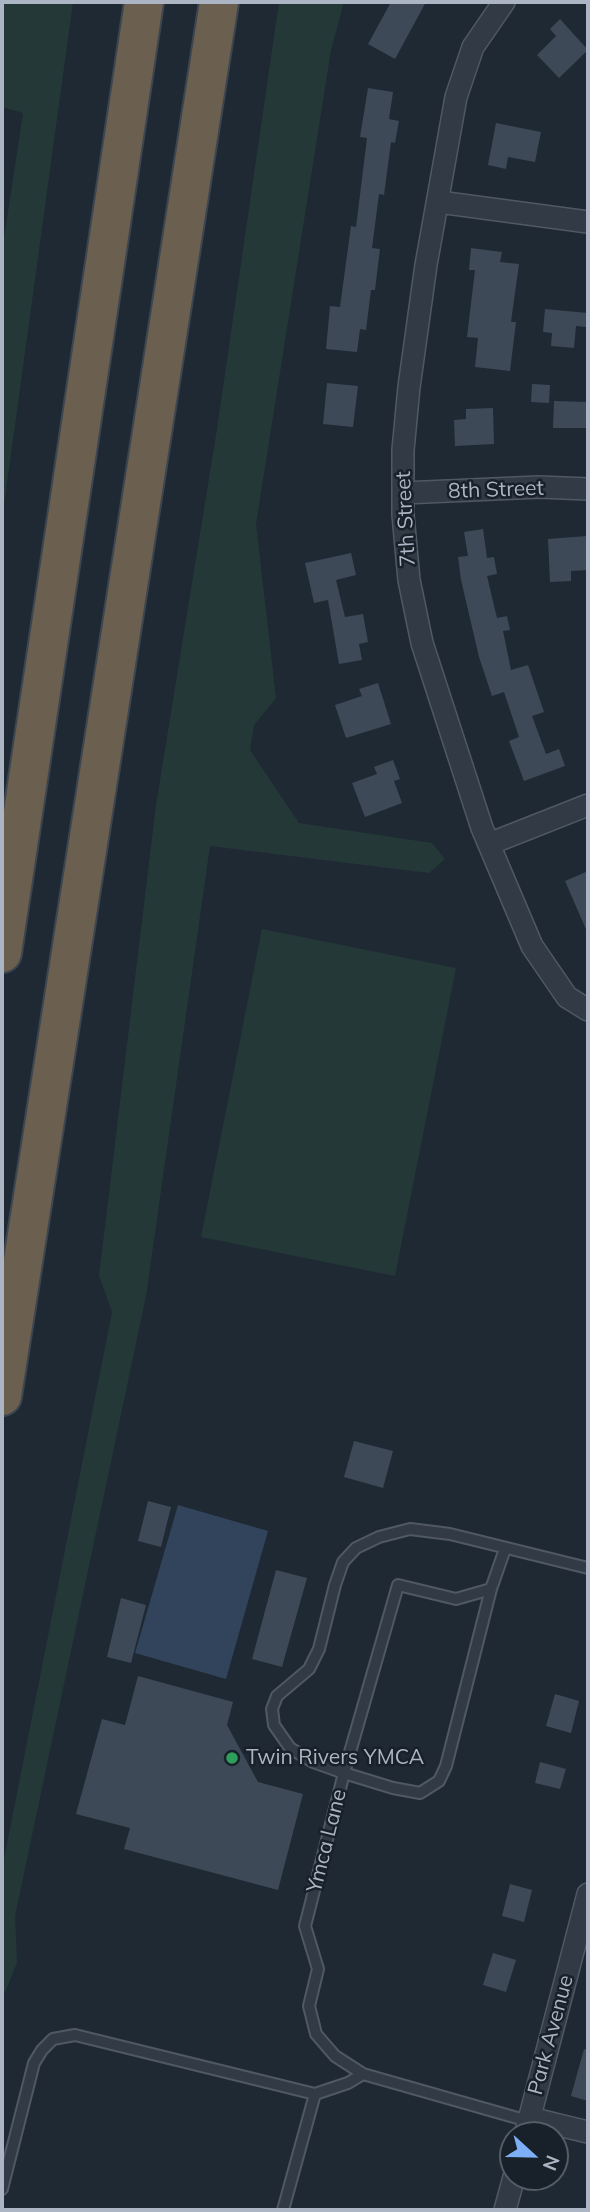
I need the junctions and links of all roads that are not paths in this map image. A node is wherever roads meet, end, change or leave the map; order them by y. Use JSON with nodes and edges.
{"nodes":[{"id":1,"x":144,"y":2,"type":"edge"},
{"id":2,"x":219,"y":2,"type":"edge"},
{"id":3,"x":504,"y":2,"type":"edge"},
{"id":4,"x":439,"y":202,"type":"junction"},
{"id":5,"x":588,"y":222,"type":"edge"},
{"id":6,"x":588,"y":489,"type":"edge"},
{"id":7,"x":403,"y":493,"type":"junction"},
{"id":8,"x":588,"y":805,"type":"edge"},
{"id":9,"x":489,"y":844,"type":"junction"},
{"id":10,"x":2,"y":953,"type":"edge"},
{"id":11,"x":588,"y":1010,"type":"edge"},
{"id":12,"x":2,"y":1396,"type":"edge"},
{"id":13,"x":505,"y":1549,"type":"junction"},
{"id":14,"x":588,"y":1568,"type":"edge"},
{"id":15,"x":491,"y":1590,"type":"junction"},
{"id":16,"x":344,"y":1773,"type":"junction"},
{"id":17,"x":588,"y":1894,"type":"edge"},
{"id":18,"x":363,"y":2074,"type":"junction"},
{"id":19,"x":315,"y":2094,"type":"junction"},
{"id":20,"x":505,"y":2121,"type":"edge"},
{"id":21,"x":528,"y":2121,"type":"edge"},
{"id":22,"x":569,"y":2127,"type":"edge"},
{"id":23,"x":588,"y":2132,"type":"edge"},
{"id":24,"x":2,"y":2189,"type":"edge"},
{"id":25,"x":510,"y":2191,"type":"edge"},
{"id":26,"x":283,"y":2210,"type":"edge"},
{"id":27,"x":505,"y":2210,"type":"edge"}],
"edges":[{"from":1,"to":10,"type":"highway"},
{"from":2,"to":12,"type":"highway"},
{"from":3,"to":4,"type":"street","name":"7th Street"},
{"from":4,"to":5,"type":"street"},
{"from":4,"to":7,"type":"street","name":"7th Street"},
{"from":6,"to":7,"type":"street","name":"8th Street"},
{"from":7,"to":9,"type":"street","name":"7th Street"},
{"from":8,"to":9,"type":"street"},
{"from":9,"to":11,"type":"street","name":"7th Street"},
{"from":13,"to":14,"type":"lane","name":"Ymca Lane"},
{"from":13,"to":15,"type":"lane"},
{"from":13,"to":16,"type":"lane","name":"Ymca Lane"},
{"from":15,"to":16,"type":"lane"},
{"from":15,"to":16,"type":"lane"},
{"from":16,"to":18,"type":"lane","name":"Ymca Lane"},
{"from":17,"to":21,"type":"street","name":"Park Avenue"},
{"from":18,"to":19,"type":"lane"},
{"from":18,"to":20,"type":"lane","name":"Ymca Lane"},
{"from":19,"to":24,"type":"lane"},
{"from":19,"to":26,"type":"lane"},
{"from":22,"to":23,"type":"street"},
{"from":25,"to":27,"type":"street"}]}
